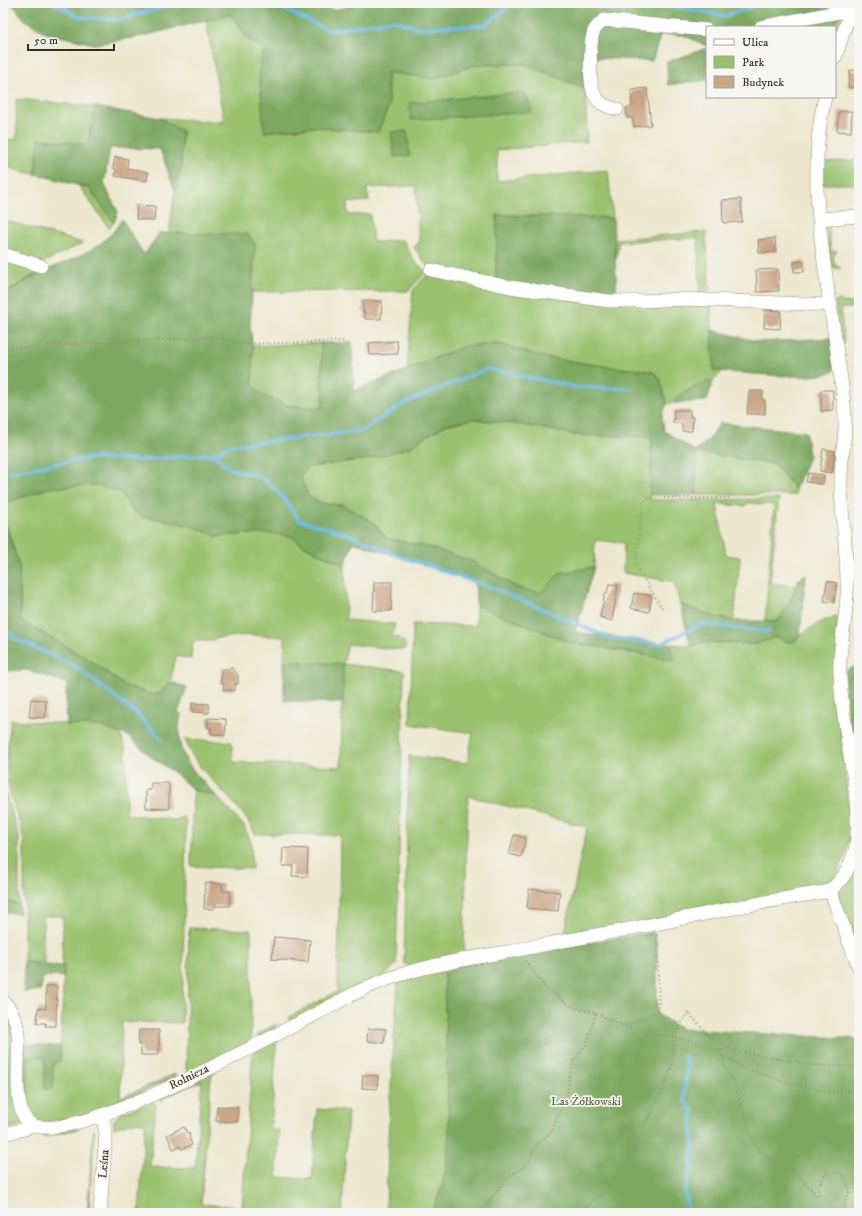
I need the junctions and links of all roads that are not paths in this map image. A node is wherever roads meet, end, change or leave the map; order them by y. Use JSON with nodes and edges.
{"nodes":[{"id":1,"x":852,"y":8,"type":"edge"},
{"id":2,"x":765,"y":26,"type":"edge"},
{"id":3,"x":706,"y":30,"type":"edge"},
{"id":4,"x":836,"y":55,"type":"edge"},
{"id":5,"x":825,"y":98,"type":"edge"},
{"id":6,"x":616,"y":109,"type":"dead end"},
{"id":7,"x":859,"y":216,"type":"edge"},
{"id":8,"x":819,"y":220,"type":"junction"},
{"id":9,"x":3,"y":254,"type":"edge"},
{"id":10,"x":41,"y":266,"type":"road end"},
{"id":11,"x":431,"y":270,"type":"dead end"},
{"id":12,"x":831,"y":305,"type":"junction"},
{"id":13,"x":830,"y":890,"type":"junction"},
{"id":14,"x":859,"y":968,"type":"edge"},
{"id":15,"x":3,"y":1001,"type":"edge"},
{"id":16,"x":102,"y":1115,"type":"junction"},
{"id":17,"x":30,"y":1124,"type":"junction"},
{"id":18,"x":3,"y":1134,"type":"edge"},
{"id":19,"x":100,"y":1213,"type":"edge"}],
"edges":[{"from":1,"to":2,"type":"street"},
{"from":1,"to":4,"type":"street"},
{"from":3,"to":6,"type":"street"},
{"from":5,"to":8,"type":"street"},
{"from":7,"to":8,"type":"street"},
{"from":8,"to":12,"type":"street"},
{"from":9,"to":10,"type":"street"},
{"from":11,"to":12,"type":"street"},
{"from":12,"to":13,"type":"street"},
{"from":13,"to":14,"type":"street"},
{"from":13,"to":16,"type":"street","name":"Rolnicza"},
{"from":15,"to":17,"type":"street"},
{"from":16,"to":17,"type":"street","name":"Rolnicza"},
{"from":16,"to":19,"type":"street","name":"Leśna"},
{"from":17,"to":18,"type":"street"}]}
